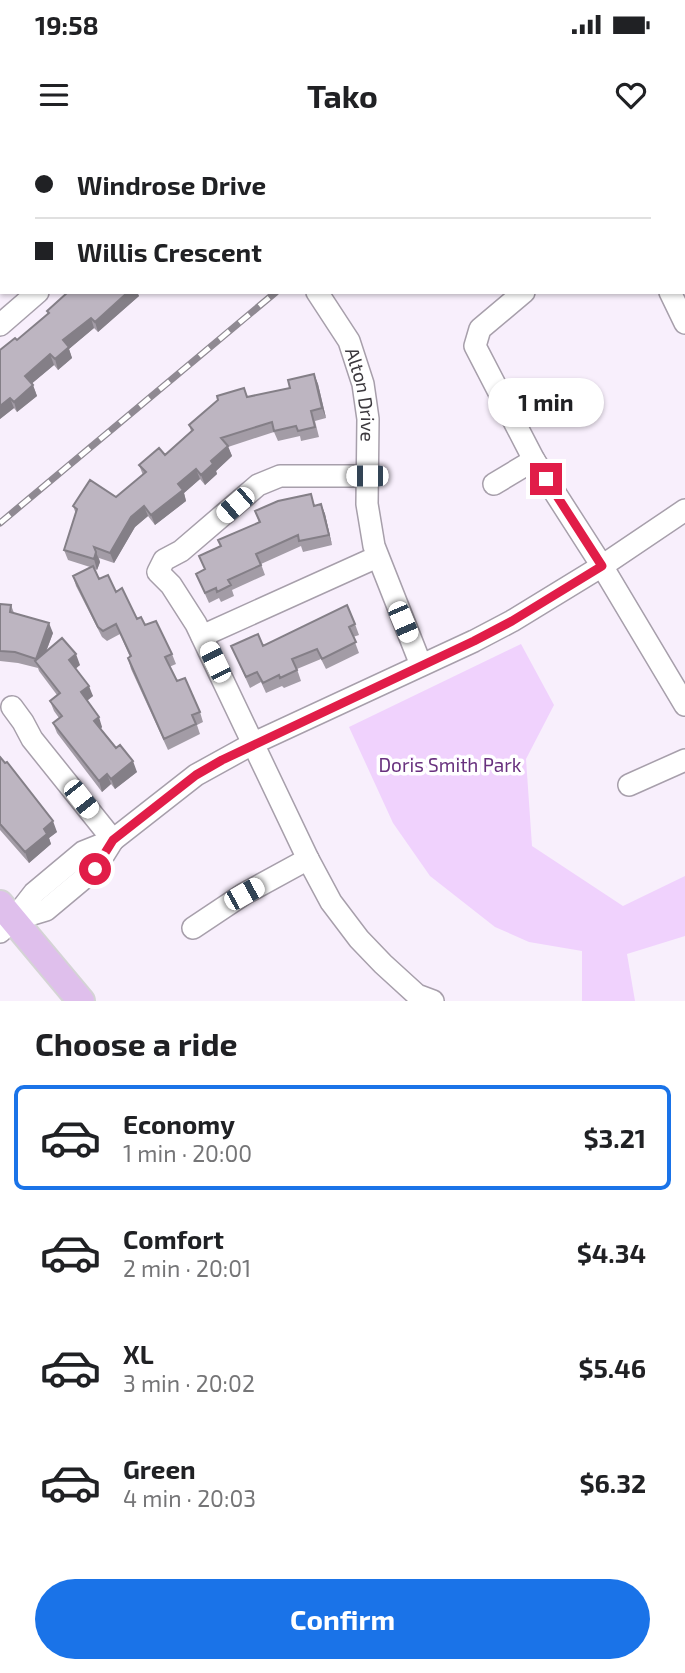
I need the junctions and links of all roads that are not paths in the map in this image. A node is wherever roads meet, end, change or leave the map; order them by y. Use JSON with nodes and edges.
{"nodes":[{"id":1,"x":35,"y":294,"type":"edge"},
{"id":2,"x":318,"y":294,"type":"edge"},
{"id":3,"x":522,"y":294,"type":"edge"},
{"id":4,"x":671,"y":294,"type":"edge"},
{"id":5,"x":685,"y":323,"type":"edge"},
{"id":6,"x":0,"y":325,"type":"edge"},
{"id":7,"x":534,"y":460,"type":"junction"},
{"id":8,"x":367,"y":476,"type":"junction"},
{"id":9,"x":494,"y":484,"type":"dead end"},
{"id":10,"x":685,"y":510,"type":"edge"},
{"id":11,"x":377,"y":556,"type":"junction"},
{"id":12,"x":602,"y":566,"type":"junction"},
{"id":13,"x":202,"y":636,"type":"junction"},
{"id":14,"x":421,"y":665,"type":"junction"},
{"id":15,"x":685,"y":705,"type":"edge"},
{"id":16,"x":12,"y":707,"type":"dead end"},
{"id":17,"x":254,"y":743,"type":"junction"},
{"id":18,"x":685,"y":760,"type":"edge"},
{"id":19,"x":629,"y":785,"type":"dead end"},
{"id":20,"x":113,"y":840,"type":"junction"},
{"id":21,"x":308,"y":859,"type":"junction"},
{"id":22,"x":4,"y":919,"type":"edge"},
{"id":23,"x":193,"y":928,"type":"dead end"},
{"id":24,"x":421,"y":999,"type":"edge"},
{"id":25,"x":81,"y":1001,"type":"edge"}],
"edges":[{"from":1,"to":6,"type":"street"},
{"from":2,"to":8,"type":"street","name":"Alton Drive"},
{"from":3,"to":7,"type":"street"},
{"from":4,"to":5,"type":"street"},
{"from":7,"to":9,"type":"street"},
{"from":7,"to":12,"type":"street"},
{"from":8,"to":11,"type":"street","name":"Alton Drive"},
{"from":8,"to":13,"type":"street"},
{"from":10,"to":12,"type":"street"},
{"from":11,"to":13,"type":"street"},
{"from":11,"to":14,"type":"street","name":"Alton Drive"},
{"from":12,"to":14,"type":"street"},
{"from":12,"to":15,"type":"street"},
{"from":13,"to":17,"type":"street"},
{"from":14,"to":17,"type":"street"},
{"from":16,"to":20,"type":"street"},
{"from":17,"to":20,"type":"street"},
{"from":17,"to":21,"type":"street"},
{"from":18,"to":19,"type":"street"},
{"from":20,"to":22,"type":"street"},
{"from":21,"to":23,"type":"street"},
{"from":21,"to":24,"type":"street"},
{"from":22,"to":25,"type":"main road"}]}
